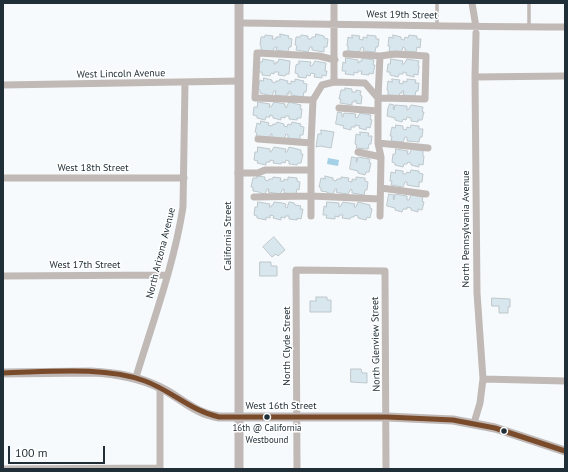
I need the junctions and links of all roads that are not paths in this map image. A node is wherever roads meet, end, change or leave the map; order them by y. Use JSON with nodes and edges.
{"nodes":[{"id":1,"x":239,"y":3,"type":"edge"},
{"id":2,"x":334,"y":3,"type":"edge"},
{"id":3,"x":437,"y":3,"type":"edge"},
{"id":4,"x":472,"y":3,"type":"edge"},
{"id":5,"x":529,"y":3,"type":"edge"},
{"id":6,"x":239,"y":23,"type":"junction"},
{"id":7,"x":335,"y":24,"type":"junction"},
{"id":8,"x":437,"y":26,"type":"junction"},
{"id":9,"x":529,"y":27,"type":"junction"},
{"id":10,"x":565,"y":27,"type":"edge"},
{"id":11,"x":476,"y":30,"type":"junction"},
{"id":12,"x":346,"y":54,"type":"dead end"},
{"id":13,"x":380,"y":56,"type":"junction"},
{"id":14,"x":335,"y":60,"type":"junction"},
{"id":15,"x":565,"y":76,"type":"edge"},
{"id":16,"x":475,"y":77,"type":"junction"},
{"id":17,"x":239,"y":82,"type":"junction"},
{"id":18,"x":334,"y":82,"type":"junction"},
{"id":19,"x":185,"y":83,"type":"junction"},
{"id":20,"x":3,"y":85,"type":"edge"},
{"id":21,"x":378,"y":98,"type":"junction"},
{"id":22,"x":313,"y":100,"type":"junction"},
{"id":23,"x":339,"y":108,"type":"dead end"},
{"id":24,"x":378,"y":111,"type":"junction"},
{"id":25,"x":258,"y":139,"type":"dead end"},
{"id":26,"x":311,"y":143,"type":"junction"},
{"id":27,"x":378,"y":143,"type":"junction"},
{"id":28,"x":428,"y":148,"type":"dead end"},
{"id":29,"x":358,"y":152,"type":"dead end"},
{"id":30,"x":381,"y":157,"type":"junction"},
{"id":31,"x":311,"y":170,"type":"junction"},
{"id":32,"x":238,"y":173,"type":"junction"},
{"id":33,"x":3,"y":178,"type":"edge"},
{"id":34,"x":184,"y":178,"type":"junction"},
{"id":35,"x":381,"y":188,"type":"junction"},
{"id":36,"x":426,"y":194,"type":"dead end"},
{"id":37,"x":311,"y":196,"type":"junction"},
{"id":38,"x":254,"y":197,"type":"dead end"},
{"id":39,"x":380,"y":199,"type":"junction"},
{"id":40,"x":311,"y":216,"type":"dead end"},
{"id":41,"x":380,"y":216,"type":"dead end"},
{"id":42,"x":296,"y":270,"type":"joint"},
{"id":43,"x":167,"y":275,"type":"junction"},
{"id":44,"x":3,"y":276,"type":"edge"},
{"id":45,"x":3,"y":373,"type":"edge"},
{"id":46,"x":136,"y":377,"type":"junction"},
{"id":47,"x":483,"y":379,"type":"junction"},
{"id":48,"x":565,"y":381,"type":"edge"},
{"id":49,"x":160,"y":388,"type":"junction"},
{"id":50,"x":239,"y":417,"type":"junction"},
{"id":51,"x":297,"y":417,"type":"junction"},
{"id":52,"x":387,"y":417,"type":"junction"},
{"id":53,"x":474,"y":424,"type":"junction"},
{"id":54,"x":565,"y":451,"type":"edge"},
{"id":55,"x":3,"y":469,"type":"edge"},
{"id":56,"x":160,"y":469,"type":"edge"},
{"id":57,"x":239,"y":469,"type":"edge"},
{"id":58,"x":297,"y":469,"type":"edge"},
{"id":59,"x":386,"y":469,"type":"edge"}],
"edges":[{"from":1,"to":6,"type":"street","name":"California Street"},
{"from":2,"to":7,"type":"street"},
{"from":3,"to":8,"type":"lane"},
{"from":4,"to":11,"type":"street","name":"North Pennsylvania Avenue"},
{"from":5,"to":9,"type":"lane"},
{"from":6,"to":7,"type":"street","name":"West 19th Street"},
{"from":6,"to":17,"type":"street","name":"California Street"},
{"from":7,"to":8,"type":"street","name":"West 19th Street"},
{"from":7,"to":14,"type":"street"},
{"from":8,"to":11,"type":"street","name":"West 19th Street"},
{"from":9,"to":10,"type":"street","name":"West 19th Street"},
{"from":9,"to":11,"type":"street","name":"West 19th Street"},
{"from":11,"to":16,"type":"street","name":"North Pennsylvania Avenue"},
{"from":12,"to":13,"type":"street"},
{"from":13,"to":21,"type":"street"},
{"from":13,"to":21,"type":"street"},
{"from":14,"to":18,"type":"street"},
{"from":14,"to":22,"type":"street"},
{"from":15,"to":16,"type":"street"},
{"from":16,"to":47,"type":"street","name":"North Pennsylvania Avenue"},
{"from":17,"to":19,"type":"street","name":"West Lincoln Avenue"},
{"from":17,"to":32,"type":"street","name":"California Street"},
{"from":18,"to":21,"type":"street"},
{"from":18,"to":22,"type":"street"},
{"from":19,"to":20,"type":"street","name":"West Lincoln Avenue"},
{"from":19,"to":34,"type":"street","name":"North Arizona Avenue"},
{"from":21,"to":24,"type":"street"},
{"from":22,"to":26,"type":"street"},
{"from":23,"to":24,"type":"street"},
{"from":24,"to":27,"type":"street"},
{"from":25,"to":26,"type":"street"},
{"from":26,"to":31,"type":"street"},
{"from":27,"to":28,"type":"street"},
{"from":27,"to":30,"type":"street"},
{"from":29,"to":30,"type":"street"},
{"from":30,"to":35,"type":"street"},
{"from":31,"to":32,"type":"street"},
{"from":31,"to":37,"type":"street"},
{"from":32,"to":50,"type":"street","name":"California Street"},
{"from":33,"to":34,"type":"street","name":"West 18th Street"},
{"from":34,"to":43,"type":"street","name":"North Arizona Avenue"},
{"from":35,"to":36,"type":"street"},
{"from":35,"to":39,"type":"street"},
{"from":37,"to":38,"type":"street"},
{"from":37,"to":39,"type":"street"},
{"from":37,"to":40,"type":"street"},
{"from":39,"to":41,"type":"street"},
{"from":42,"to":51,"type":"street","name":"North Clyde Street"},
{"from":42,"to":52,"type":"street","name":"North Glenview Street"},
{"from":43,"to":44,"type":"street","name":"West 17th Street"},
{"from":43,"to":46,"type":"street","name":"North Arizona Avenue"},
{"from":45,"to":46,"type":"street","name":"West 16th Street"},
{"from":46,"to":49,"type":"street","name":"West 16th Street"},
{"from":47,"to":48,"type":"street"},
{"from":47,"to":53,"type":"street","name":"North Pennsylvania Avenue"},
{"from":49,"to":50,"type":"street","name":"West 16th Street"},
{"from":49,"to":56,"type":"street"},
{"from":50,"to":51,"type":"street","name":"West 16th Street"},
{"from":50,"to":57,"type":"street","name":"California Street"},
{"from":51,"to":52,"type":"street","name":"West 16th Street"},
{"from":51,"to":58,"type":"street","name":"North Clyde Street"},
{"from":52,"to":53,"type":"street","name":"West 16th Street"},
{"from":52,"to":59,"type":"street","name":"North Glenview Street"},
{"from":53,"to":54,"type":"street","name":"West 16th Street"},
{"from":55,"to":56,"type":"street"}]}
